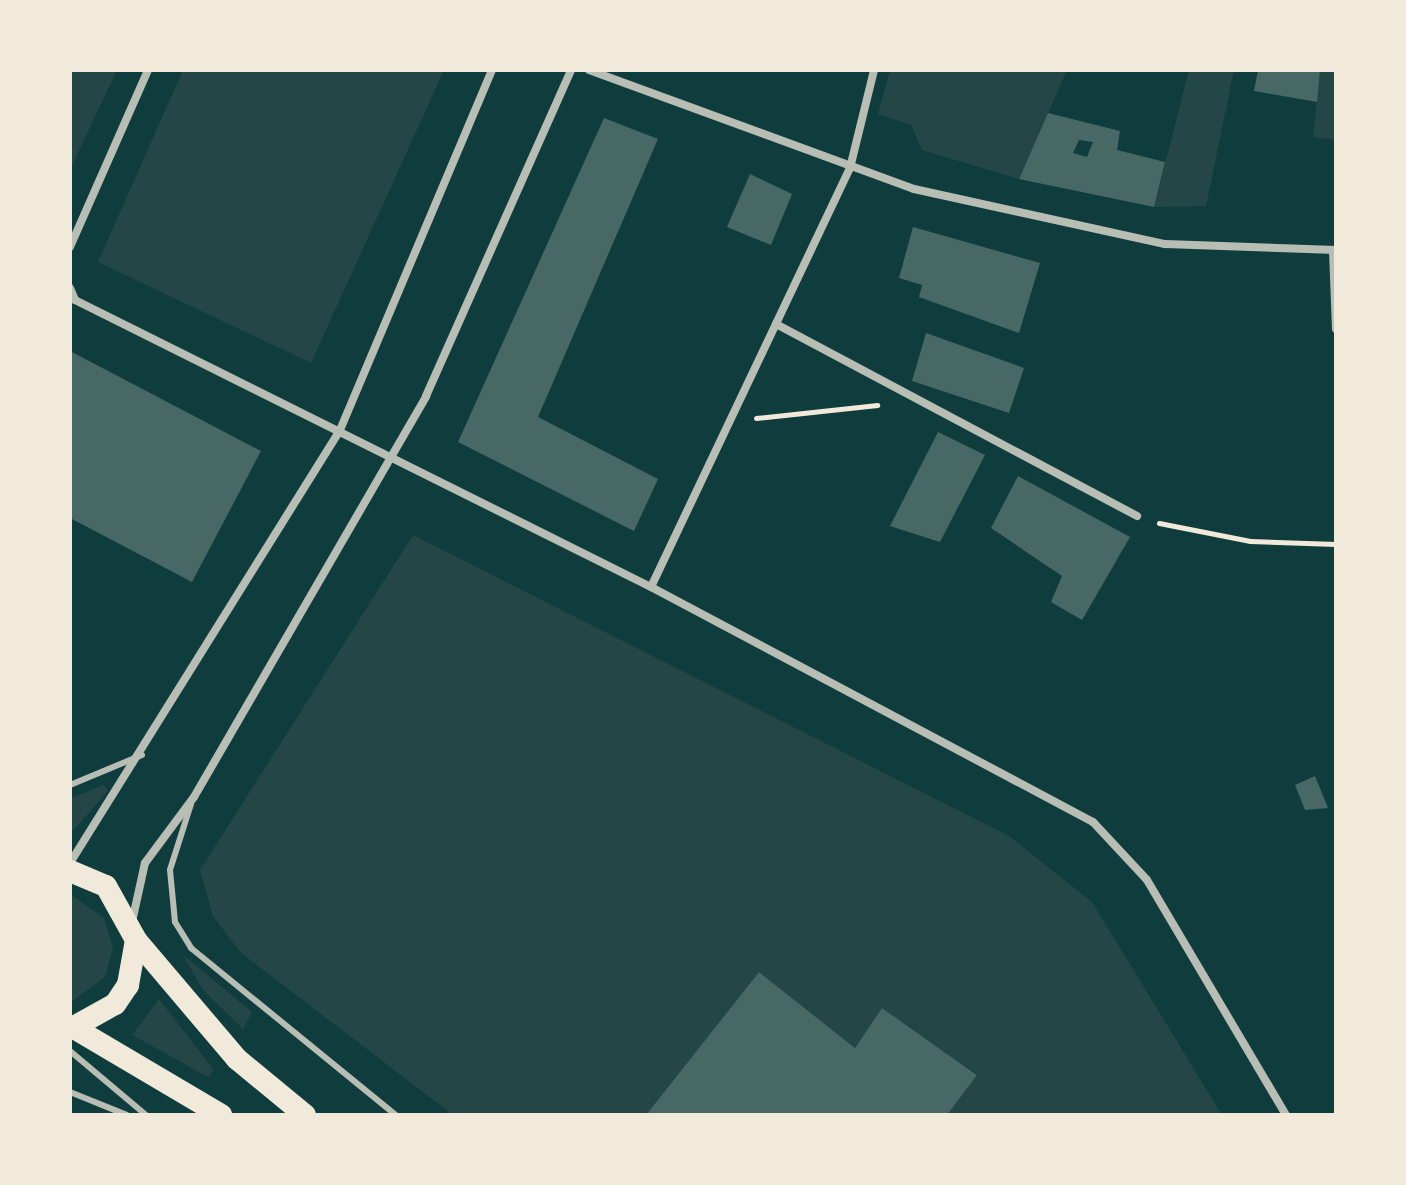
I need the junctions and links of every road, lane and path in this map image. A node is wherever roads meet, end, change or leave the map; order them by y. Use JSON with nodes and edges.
{"nodes":[{"id":1,"x":148,"y":70,"type":"edge"},
{"id":2,"x":492,"y":70,"type":"edge"},
{"id":3,"x":571,"y":70,"type":"edge"},
{"id":4,"x":589,"y":70,"type":"edge"},
{"id":5,"x":874,"y":70,"type":"edge"},
{"id":6,"x":850,"y":168,"type":"junction"},
{"id":7,"x":70,"y":247,"type":"edge"},
{"id":8,"x":1334,"y":250,"type":"edge"},
{"id":9,"x":70,"y":288,"type":"edge"},
{"id":10,"x":776,"y":324,"type":"junction"},
{"id":11,"x":1336,"y":329,"type":"edge"},
{"id":12,"x":920,"y":401,"type":"junction"},
{"id":13,"x":731,"y":420,"type":"junction"},
{"id":14,"x":340,"y":430,"type":"junction"},
{"id":15,"x":392,"y":456,"type":"junction"},
{"id":16,"x":1137,"y":516,"type":"joint"},
{"id":17,"x":1336,"y":544,"type":"edge"},
{"id":18,"x":651,"y":587,"type":"junction"},
{"id":19,"x":142,"y":755,"type":"junction"},
{"id":20,"x":70,"y":785,"type":"edge"},
{"id":21,"x":194,"y":797,"type":"junction"},
{"id":22,"x":70,"y":863,"type":"edge"},
{"id":23,"x":70,"y":871,"type":"edge"},
{"id":24,"x":134,"y":931,"type":"junction"},
{"id":25,"x":72,"y":1028,"type":"edge"},
{"id":26,"x":70,"y":1051,"type":"edge"},
{"id":27,"x":70,"y":1092,"type":"edge"},
{"id":28,"x":127,"y":1115,"type":"edge"},
{"id":29,"x":146,"y":1115,"type":"edge"},
{"id":30,"x":221,"y":1115,"type":"edge"},
{"id":31,"x":305,"y":1115,"type":"edge"},
{"id":32,"x":396,"y":1115,"type":"edge"},
{"id":33,"x":1286,"y":1115,"type":"edge"}],
"edges":[{"from":1,"to":7,"type":"street"},
{"from":2,"to":14,"type":"street"},
{"from":3,"to":15,"type":"street"},
{"from":4,"to":6,"type":"street"},
{"from":5,"to":6,"type":"street"},
{"from":6,"to":8,"type":"street"},
{"from":6,"to":10,"type":"street"},
{"from":8,"to":11,"type":"street"},
{"from":9,"to":14,"type":"street"},
{"from":10,"to":12,"type":"street"},
{"from":10,"to":13,"type":"street"},
{"from":12,"to":13,"type":"path"},
{"from":12,"to":16,"type":"street"},
{"from":13,"to":18,"type":"street"},
{"from":14,"to":15,"type":"street"},
{"from":14,"to":19,"type":"street"},
{"from":15,"to":18,"type":"street"},
{"from":15,"to":21,"type":"street"},
{"from":16,"to":17,"type":"path"},
{"from":18,"to":33,"type":"street"},
{"from":19,"to":20,"type":"lane"},
{"from":19,"to":22,"type":"street"},
{"from":21,"to":24,"type":"street"},
{"from":21,"to":32,"type":"lane"},
{"from":23,"to":24,"type":"highway"},
{"from":24,"to":25,"type":"highway"},
{"from":24,"to":31,"type":"highway"},
{"from":25,"to":30,"type":"highway"},
{"from":26,"to":29,"type":"lane"},
{"from":27,"to":28,"type":"lane"}]}
